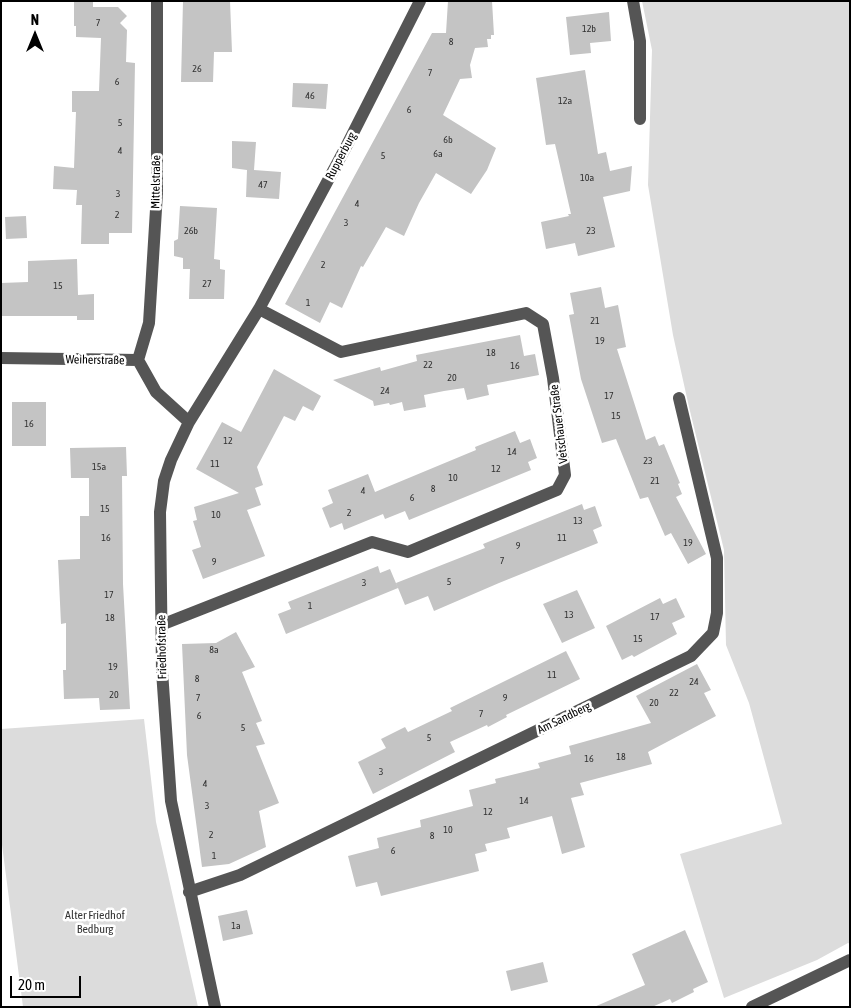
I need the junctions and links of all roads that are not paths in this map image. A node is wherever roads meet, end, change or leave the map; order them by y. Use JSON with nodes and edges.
{"nodes":[{"id":1,"x":157,"y":1,"type":"edge"},
{"id":2,"x":420,"y":1,"type":"edge"},
{"id":3,"x":633,"y":1,"type":"edge"},
{"id":4,"x":640,"y":119,"type":"dead end"},
{"id":5,"x":259,"y":308,"type":"junction"},
{"id":6,"x":1,"y":358,"type":"edge"},
{"id":7,"x":138,"y":360,"type":"junction"},
{"id":8,"x":679,"y":398,"type":"dead end"},
{"id":9,"x":189,"y":422,"type":"junction"},
{"id":10,"x":161,"y":625,"type":"junction"},
{"id":11,"x":189,"y":892,"type":"junction"},
{"id":12,"x":850,"y":960,"type":"edge"},
{"id":13,"x":215,"y":1007,"type":"edge"},
{"id":14,"x":752,"y":1007,"type":"edge"}],
"edges":[{"from":1,"to":7,"type":"street","name":"Mittelstraße"},
{"from":2,"to":5,"type":"street","name":"Rupperburg"},
{"from":3,"to":4,"type":"street"},
{"from":5,"to":9,"type":"street","name":"Friedhofstraße"},
{"from":5,"to":10,"type":"street","name":"Vetschauer Straße"},
{"from":6,"to":7,"type":"street","name":"Weiherstraße"},
{"from":7,"to":9,"type":"street","name":"Weiherstraße"},
{"from":8,"to":11,"type":"street","name":"Am Sandberg"},
{"from":9,"to":10,"type":"street","name":"Friedhofstraße"},
{"from":10,"to":11,"type":"street","name":"Friedhofstraße"},
{"from":11,"to":13,"type":"street","name":"Friedhofstraße"},
{"from":12,"to":14,"type":"street"}]}
